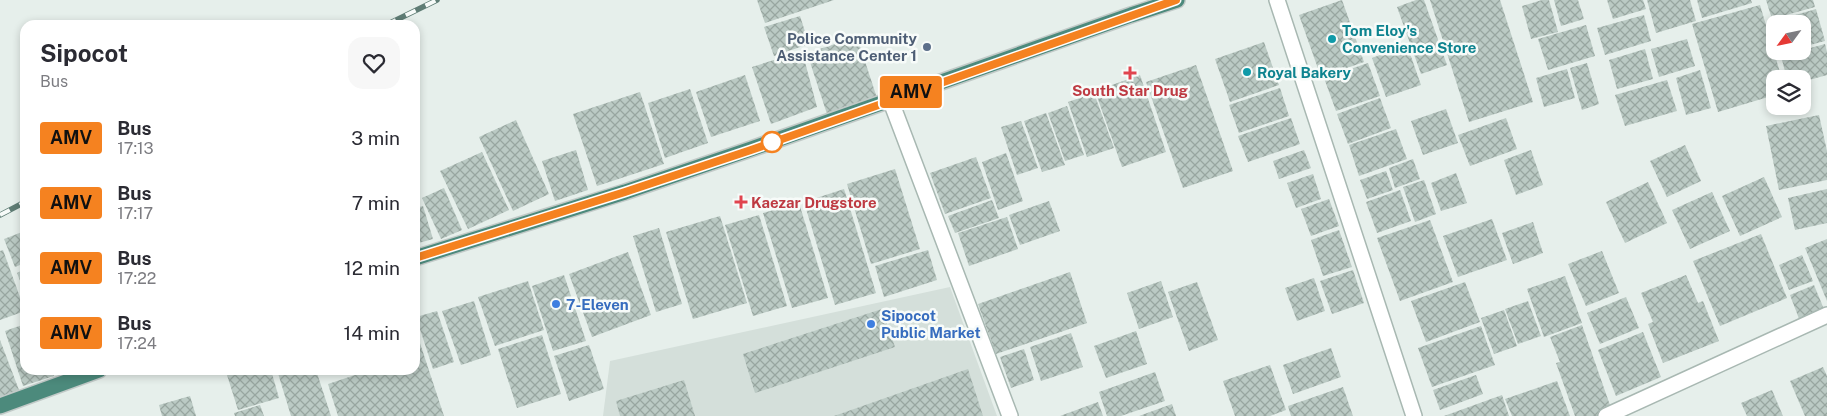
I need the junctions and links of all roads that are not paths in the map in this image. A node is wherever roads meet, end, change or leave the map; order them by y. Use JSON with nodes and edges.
{"nodes":[{"id":1,"x":1177,"y":0,"type":"edge"},
{"id":2,"x":1277,"y":0,"type":"edge"},
{"id":3,"x":890,"y":100,"type":"junction"},
{"id":4,"x":420,"y":256,"type":"edge"},
{"id":5,"x":1827,"y":315,"type":"edge"},
{"id":6,"x":85,"y":375,"type":"edge"},
{"id":7,"x":0,"y":406,"type":"edge"},
{"id":8,"x":1010,"y":416,"type":"edge"},
{"id":9,"x":1414,"y":416,"type":"edge"},
{"id":10,"x":1606,"y":416,"type":"edge"}],
"edges":[{"from":1,"to":3,"type":"highway"},
{"from":2,"to":9,"type":"street"},
{"from":3,"to":4,"type":"highway"},
{"from":3,"to":8,"type":"street"},
{"from":5,"to":10,"type":"street"},
{"from":6,"to":7,"type":"highway"}]}
